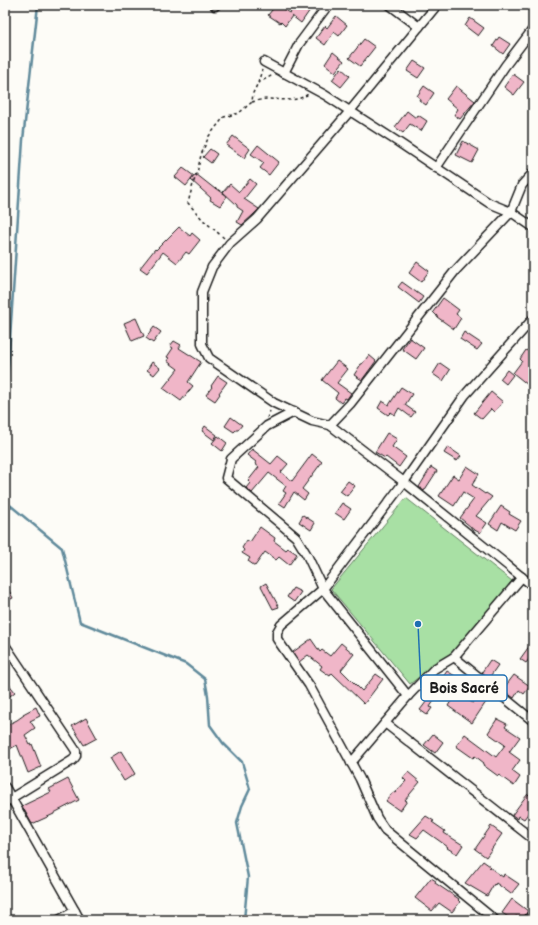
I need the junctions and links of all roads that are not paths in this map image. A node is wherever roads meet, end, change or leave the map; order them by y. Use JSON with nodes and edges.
{"nodes":[{"id":1,"x":328,"y":5,"type":"edge"},
{"id":2,"x":390,"y":5,"type":"edge"},
{"id":3,"x":437,"y":5,"type":"edge"},
{"id":4,"x":419,"y":27,"type":"junction"},
{"id":5,"x":533,"y":29,"type":"edge"},
{"id":6,"x":264,"y":62,"type":"road end"},
{"id":7,"x":284,"y":73,"type":"junction"},
{"id":8,"x":350,"y":111,"type":"junction"},
{"id":9,"x":436,"y":168,"type":"junction"},
{"id":10,"x":533,"y":173,"type":"edge"},
{"id":11,"x":510,"y":212,"type":"junction"},
{"id":12,"x":533,"y":227,"type":"edge"},
{"id":13,"x":533,"y":319,"type":"edge"},
{"id":14,"x":294,"y":412,"type":"junction"},
{"id":15,"x":330,"y":425,"type":"junction"},
{"id":16,"x":404,"y":482,"type":"junction"},
{"id":17,"x":522,"y":578,"type":"junction"},
{"id":18,"x":533,"y":586,"type":"edge"},
{"id":19,"x":323,"y":590,"type":"junction"},
{"id":20,"x":5,"y":645,"type":"edge"},
{"id":21,"x":454,"y":657,"type":"junction"},
{"id":22,"x":408,"y":696,"type":"junction"},
{"id":23,"x":533,"y":721,"type":"edge"},
{"id":24,"x":385,"y":723,"type":"junction"},
{"id":25,"x":351,"y":763,"type":"junction"},
{"id":26,"x":5,"y":787,"type":"edge"},
{"id":27,"x":8,"y":800,"type":"edge"},
{"id":28,"x":533,"y":838,"type":"edge"},
{"id":29,"x":75,"y":911,"type":"junction"},
{"id":30,"x":533,"y":913,"type":"edge"},
{"id":31,"x":59,"y":920,"type":"edge"},
{"id":32,"x":80,"y":920,"type":"edge"},
{"id":33,"x":495,"y":920,"type":"edge"},
{"id":34,"x":528,"y":920,"type":"edge"}],
"edges":[{"from":1,"to":7,"type":"street"},
{"from":2,"to":4,"type":"street"},
{"from":3,"to":4,"type":"street"},
{"from":4,"to":8,"type":"street"},
{"from":5,"to":9,"type":"street"},
{"from":6,"to":7,"type":"street"},
{"from":7,"to":8,"type":"street"},
{"from":8,"to":9,"type":"street"},
{"from":8,"to":14,"type":"street"},
{"from":9,"to":11,"type":"street"},
{"from":10,"to":11,"type":"street"},
{"from":11,"to":12,"type":"street"},
{"from":11,"to":15,"type":"street"},
{"from":13,"to":16,"type":"street"},
{"from":14,"to":15,"type":"street"},
{"from":14,"to":19,"type":"street"},
{"from":15,"to":16,"type":"street"},
{"from":16,"to":17,"type":"street"},
{"from":16,"to":19,"type":"street"},
{"from":17,"to":18,"type":"street"},
{"from":17,"to":21,"type":"street"},
{"from":19,"to":22,"type":"street"},
{"from":19,"to":25,"type":"street"},
{"from":20,"to":27,"type":"street"},
{"from":21,"to":22,"type":"street"},
{"from":21,"to":23,"type":"street"},
{"from":22,"to":24,"type":"street"},
{"from":24,"to":25,"type":"street"},
{"from":24,"to":28,"type":"street"},
{"from":25,"to":33,"type":"street"},
{"from":26,"to":27,"type":"street"},
{"from":27,"to":29,"type":"street"},
{"from":29,"to":31,"type":"street"},
{"from":29,"to":32,"type":"street"},
{"from":30,"to":34,"type":"street"}]}
